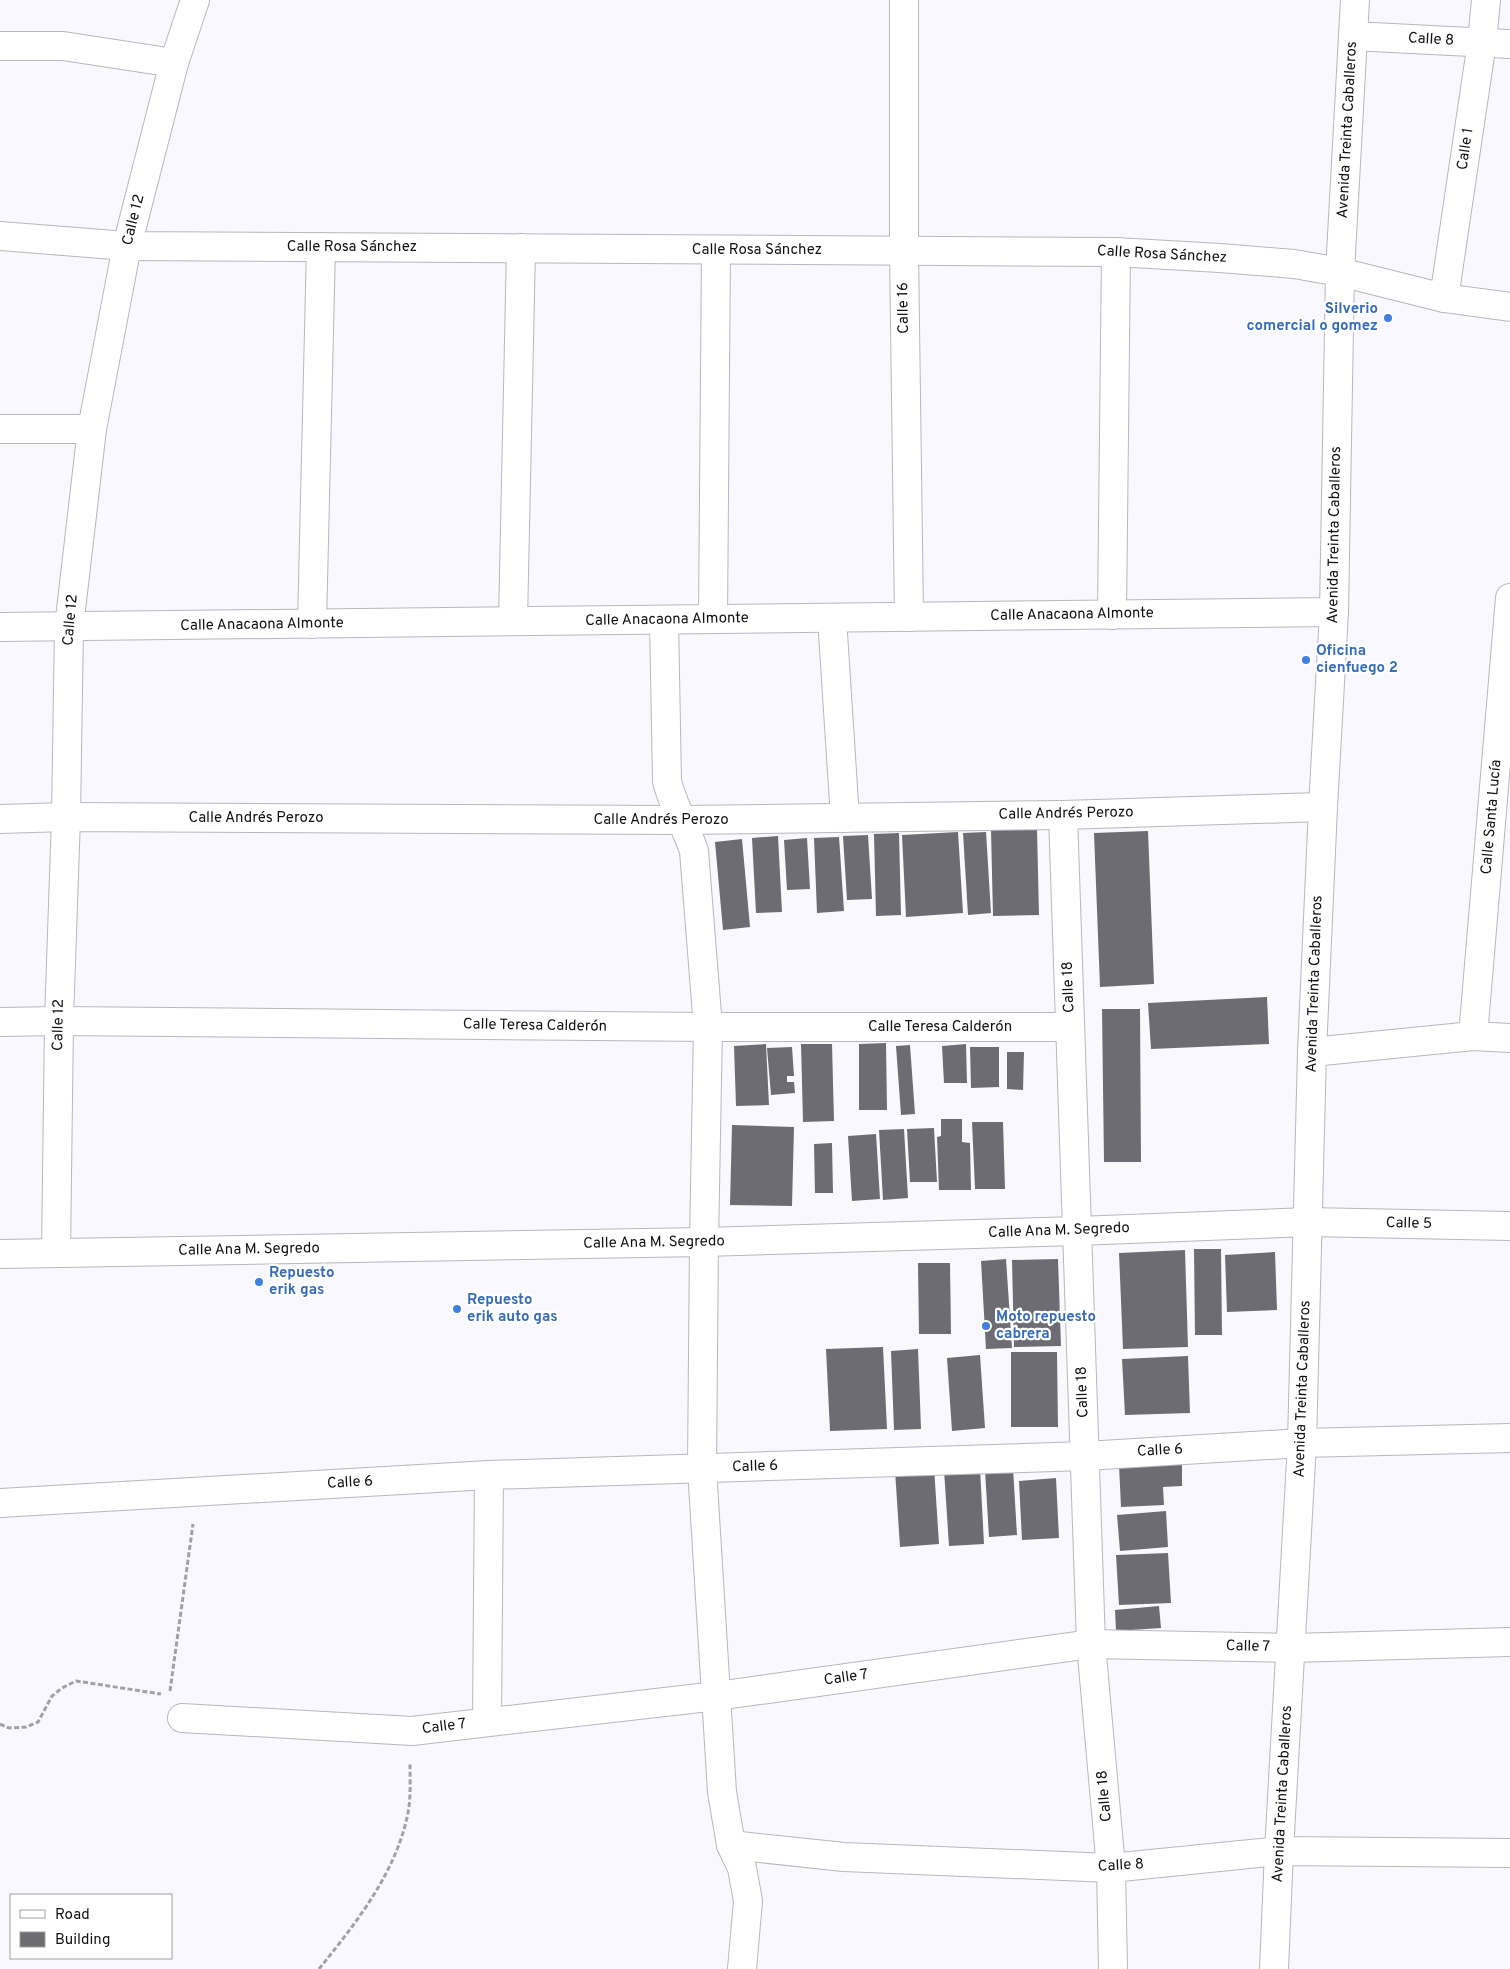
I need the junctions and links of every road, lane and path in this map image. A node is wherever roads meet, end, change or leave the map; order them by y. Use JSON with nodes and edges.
{"nodes":[{"id":1,"x":195,"y":0,"type":"edge"},
{"id":2,"x":904,"y":0,"type":"edge"},
{"id":3,"x":1355,"y":0,"type":"edge"},
{"id":4,"x":1486,"y":0,"type":"edge"},
{"id":5,"x":1353,"y":36,"type":"junction"},
{"id":6,"x":1482,"y":42,"type":"junction"},
{"id":7,"x":1510,"y":44,"type":"edge"},
{"id":8,"x":0,"y":46,"type":"edge"},
{"id":9,"x":174,"y":63,"type":"junction"},
{"id":10,"x":0,"y":236,"type":"edge"},
{"id":11,"x":127,"y":246,"type":"junction"},
{"id":12,"x":321,"y":247,"type":"junction"},
{"id":13,"x":521,"y":248,"type":"junction"},
{"id":14,"x":716,"y":250,"type":"junction"},
{"id":15,"x":904,"y":251,"type":"junction"},
{"id":16,"x":1116,"y":252,"type":"junction"},
{"id":17,"x":1340,"y":272,"type":"junction"},
{"id":18,"x":1444,"y":298,"type":"junction"},
{"id":19,"x":1510,"y":306,"type":"edge"},
{"id":20,"x":0,"y":429,"type":"edge"},
{"id":21,"x":92,"y":429,"type":"junction"},
{"id":22,"x":1510,"y":598,"type":"edge"},
{"id":23,"x":1334,"y":612,"type":"junction"},
{"id":24,"x":1112,"y":615,"type":"junction"},
{"id":25,"x":909,"y":617,"type":"junction"},
{"id":26,"x":832,"y":618,"type":"junction"},
{"id":27,"x":713,"y":619,"type":"junction"},
{"id":28,"x":664,"y":620,"type":"junction"},
{"id":29,"x":513,"y":622,"type":"junction"},
{"id":30,"x":312,"y":624,"type":"junction"},
{"id":31,"x":0,"y":627,"type":"edge"},
{"id":32,"x":69,"y":627,"type":"junction"},
{"id":33,"x":1322,"y":807,"type":"junction"},
{"id":34,"x":1063,"y":815,"type":"junction"},
{"id":35,"x":66,"y":817,"type":"junction"},
{"id":36,"x":845,"y":818,"type":"junction"},
{"id":37,"x":0,"y":819,"type":"edge"},
{"id":38,"x":681,"y":820,"type":"junction"},
{"id":39,"x":59,"y":1021,"type":"junction"},
{"id":40,"x":0,"y":1022,"type":"edge"},
{"id":41,"x":708,"y":1027,"type":"junction"},
{"id":42,"x":1070,"y":1027,"type":"junction"},
{"id":43,"x":1473,"y":1036,"type":"junction"},
{"id":44,"x":1510,"y":1038,"type":"edge"},
{"id":45,"x":1312,"y":1052,"type":"junction"},
{"id":46,"x":1308,"y":1222,"type":"junction"},
{"id":47,"x":1510,"y":1226,"type":"edge"},
{"id":48,"x":1077,"y":1231,"type":"junction"},
{"id":49,"x":704,"y":1242,"type":"junction"},
{"id":50,"x":56,"y":1253,"type":"junction"},
{"id":51,"x":0,"y":1254,"type":"edge"},
{"id":52,"x":1510,"y":1438,"type":"edge"},
{"id":53,"x":1302,"y":1443,"type":"junction"},
{"id":54,"x":1085,"y":1456,"type":"junction"},
{"id":55,"x":702,"y":1468,"type":"junction"},
{"id":56,"x":489,"y":1475,"type":"junction"},
{"id":57,"x":197,"y":1492,"type":"junction"},
{"id":58,"x":0,"y":1503,"type":"edge"},
{"id":59,"x":1510,"y":1642,"type":"edge"},
{"id":60,"x":1091,"y":1644,"type":"junction"},
{"id":61,"x":1291,"y":1648,"type":"junction"},
{"id":62,"x":717,"y":1696,"type":"junction"},
{"id":63,"x":182,"y":1718,"type":"dead end"},
{"id":64,"x":487,"y":1721,"type":"junction"},
{"id":65,"x":0,"y":1724,"type":"edge"},
{"id":66,"x":412,"y":1730,"type":"junction"},
{"id":67,"x":732,"y":1845,"type":"junction"},
{"id":68,"x":1279,"y":1851,"type":"junction"},
{"id":69,"x":1510,"y":1853,"type":"edge"},
{"id":70,"x":1111,"y":1868,"type":"junction"},
{"id":71,"x":318,"y":1969,"type":"edge"},
{"id":72,"x":742,"y":1969,"type":"edge"},
{"id":73,"x":1113,"y":1969,"type":"edge"},
{"id":74,"x":1274,"y":1969,"type":"edge"}],
"edges":[{"from":1,"to":9,"type":"street","name":"Calle 12"},
{"from":2,"to":15,"type":"street","name":"Calle 16"},
{"from":3,"to":5,"type":"street","name":"Avenida Treinta Caballeros"},
{"from":4,"to":6,"type":"street","name":"Calle 1"},
{"from":5,"to":6,"type":"street","name":"Calle 8"},
{"from":5,"to":17,"type":"street","name":"Avenida Treinta Caballeros"},
{"from":6,"to":7,"type":"street","name":"Calle 8"},
{"from":6,"to":18,"type":"street","name":"Calle 1"},
{"from":8,"to":9,"type":"street"},
{"from":9,"to":11,"type":"street","name":"Calle 12"},
{"from":10,"to":11,"type":"street","name":"Calle Rosa Sánchez"},
{"from":11,"to":12,"type":"street","name":"Calle Rosa Sánchez"},
{"from":11,"to":21,"type":"street","name":"Calle 12"},
{"from":12,"to":13,"type":"street","name":"Calle Rosa Sánchez"},
{"from":12,"to":30,"type":"street"},
{"from":13,"to":14,"type":"street","name":"Calle Rosa Sánchez"},
{"from":13,"to":29,"type":"street"},
{"from":14,"to":15,"type":"street","name":"Calle Rosa Sánchez"},
{"from":14,"to":27,"type":"street"},
{"from":15,"to":16,"type":"street","name":"Calle Rosa Sánchez"},
{"from":15,"to":25,"type":"street","name":"Calle 16"},
{"from":16,"to":17,"type":"street","name":"Calle Rosa Sánchez"},
{"from":16,"to":24,"type":"street"},
{"from":17,"to":18,"type":"street","name":"Calle Rosa Sánchez"},
{"from":17,"to":23,"type":"street","name":"Avenida Treinta Caballeros"},
{"from":18,"to":19,"type":"street","name":"Calle Rosa Sánchez"},
{"from":20,"to":21,"type":"street"},
{"from":21,"to":32,"type":"street","name":"Calle 12"},
{"from":22,"to":43,"type":"street","name":"Calle Santa Lucía"},
{"from":23,"to":24,"type":"street","name":"Calle Anacaona Almonte"},
{"from":23,"to":33,"type":"street","name":"Avenida Treinta Caballeros"},
{"from":24,"to":25,"type":"street","name":"Calle Anacaona Almonte"},
{"from":25,"to":26,"type":"street","name":"Calle Anacaona Almonte"},
{"from":26,"to":27,"type":"street","name":"Calle Anacaona Almonte"},
{"from":26,"to":36,"type":"street"},
{"from":27,"to":28,"type":"street","name":"Calle Anacaona Almonte"},
{"from":28,"to":29,"type":"street","name":"Calle Anacaona Almonte"},
{"from":28,"to":38,"type":"street"},
{"from":29,"to":30,"type":"street","name":"Calle Anacaona Almonte"},
{"from":30,"to":32,"type":"street","name":"Calle Anacaona Almonte"},
{"from":31,"to":32,"type":"street","name":"Calle Anacaona Almonte"},
{"from":32,"to":35,"type":"street","name":"Calle 12"},
{"from":33,"to":34,"type":"street","name":"Calle Andrés Perozo"},
{"from":33,"to":45,"type":"street","name":"Avenida Treinta Caballeros"},
{"from":34,"to":36,"type":"street","name":"Calle Andrés Perozo"},
{"from":34,"to":42,"type":"street","name":"Calle 18"},
{"from":35,"to":37,"type":"street","name":"Calle Andrés Perozo"},
{"from":35,"to":38,"type":"street","name":"Calle Andrés Perozo"},
{"from":35,"to":39,"type":"street","name":"Calle 12"},
{"from":36,"to":38,"type":"street","name":"Calle Andrés Perozo"},
{"from":38,"to":41,"type":"street"},
{"from":39,"to":40,"type":"street","name":"Calle Teresa Calderón"},
{"from":39,"to":41,"type":"street","name":"Calle Teresa Calderón"},
{"from":39,"to":50,"type":"street","name":"Calle 12"},
{"from":41,"to":42,"type":"street","name":"Calle Teresa Calderón"},
{"from":41,"to":49,"type":"street"},
{"from":42,"to":48,"type":"street","name":"Calle 18"},
{"from":43,"to":44,"type":"street"},
{"from":43,"to":45,"type":"street"},
{"from":45,"to":46,"type":"street","name":"Avenida Treinta Caballeros"},
{"from":46,"to":47,"type":"street","name":"Calle 5"},
{"from":46,"to":48,"type":"street","name":"Calle Ana M. Segredo"},
{"from":46,"to":53,"type":"street","name":"Avenida Treinta Caballeros"},
{"from":48,"to":49,"type":"street","name":"Calle Ana M. Segredo"},
{"from":48,"to":54,"type":"street","name":"Calle 18"},
{"from":49,"to":50,"type":"street","name":"Calle Ana M. Segredo"},
{"from":49,"to":55,"type":"street"},
{"from":50,"to":51,"type":"street","name":"Calle Ana M. Segredo"},
{"from":52,"to":53,"type":"street","name":"Calle 6"},
{"from":53,"to":54,"type":"street","name":"Calle 6"},
{"from":53,"to":61,"type":"street","name":"Avenida Treinta Caballeros"},
{"from":54,"to":55,"type":"street","name":"Calle 6"},
{"from":54,"to":60,"type":"street","name":"Calle 18"},
{"from":55,"to":56,"type":"street","name":"Calle 6"},
{"from":55,"to":62,"type":"street"},
{"from":56,"to":57,"type":"street","name":"Calle 6"},
{"from":56,"to":64,"type":"street"},
{"from":57,"to":58,"type":"street","name":"Calle 6"},
{"from":57,"to":65,"type":"path"},
{"from":59,"to":61,"type":"street","name":"Calle 7"},
{"from":60,"to":61,"type":"street","name":"Calle 7"},
{"from":60,"to":62,"type":"street","name":"Calle 7"},
{"from":60,"to":70,"type":"street","name":"Calle 18"},
{"from":61,"to":68,"type":"street","name":"Avenida Treinta Caballeros"},
{"from":62,"to":64,"type":"street","name":"Calle 7"},
{"from":62,"to":67,"type":"street"},
{"from":63,"to":66,"type":"street","name":"Calle 7"},
{"from":64,"to":66,"type":"street","name":"Calle 7"},
{"from":66,"to":71,"type":"path"},
{"from":67,"to":70,"type":"street","name":"Calle 8"},
{"from":67,"to":72,"type":"street"},
{"from":68,"to":69,"type":"street","name":"Calle 8"},
{"from":68,"to":70,"type":"street","name":"Calle 8"},
{"from":68,"to":74,"type":"street","name":"Avenida Treinta Caballeros"},
{"from":70,"to":73,"type":"street","name":"Calle 18"}]}
